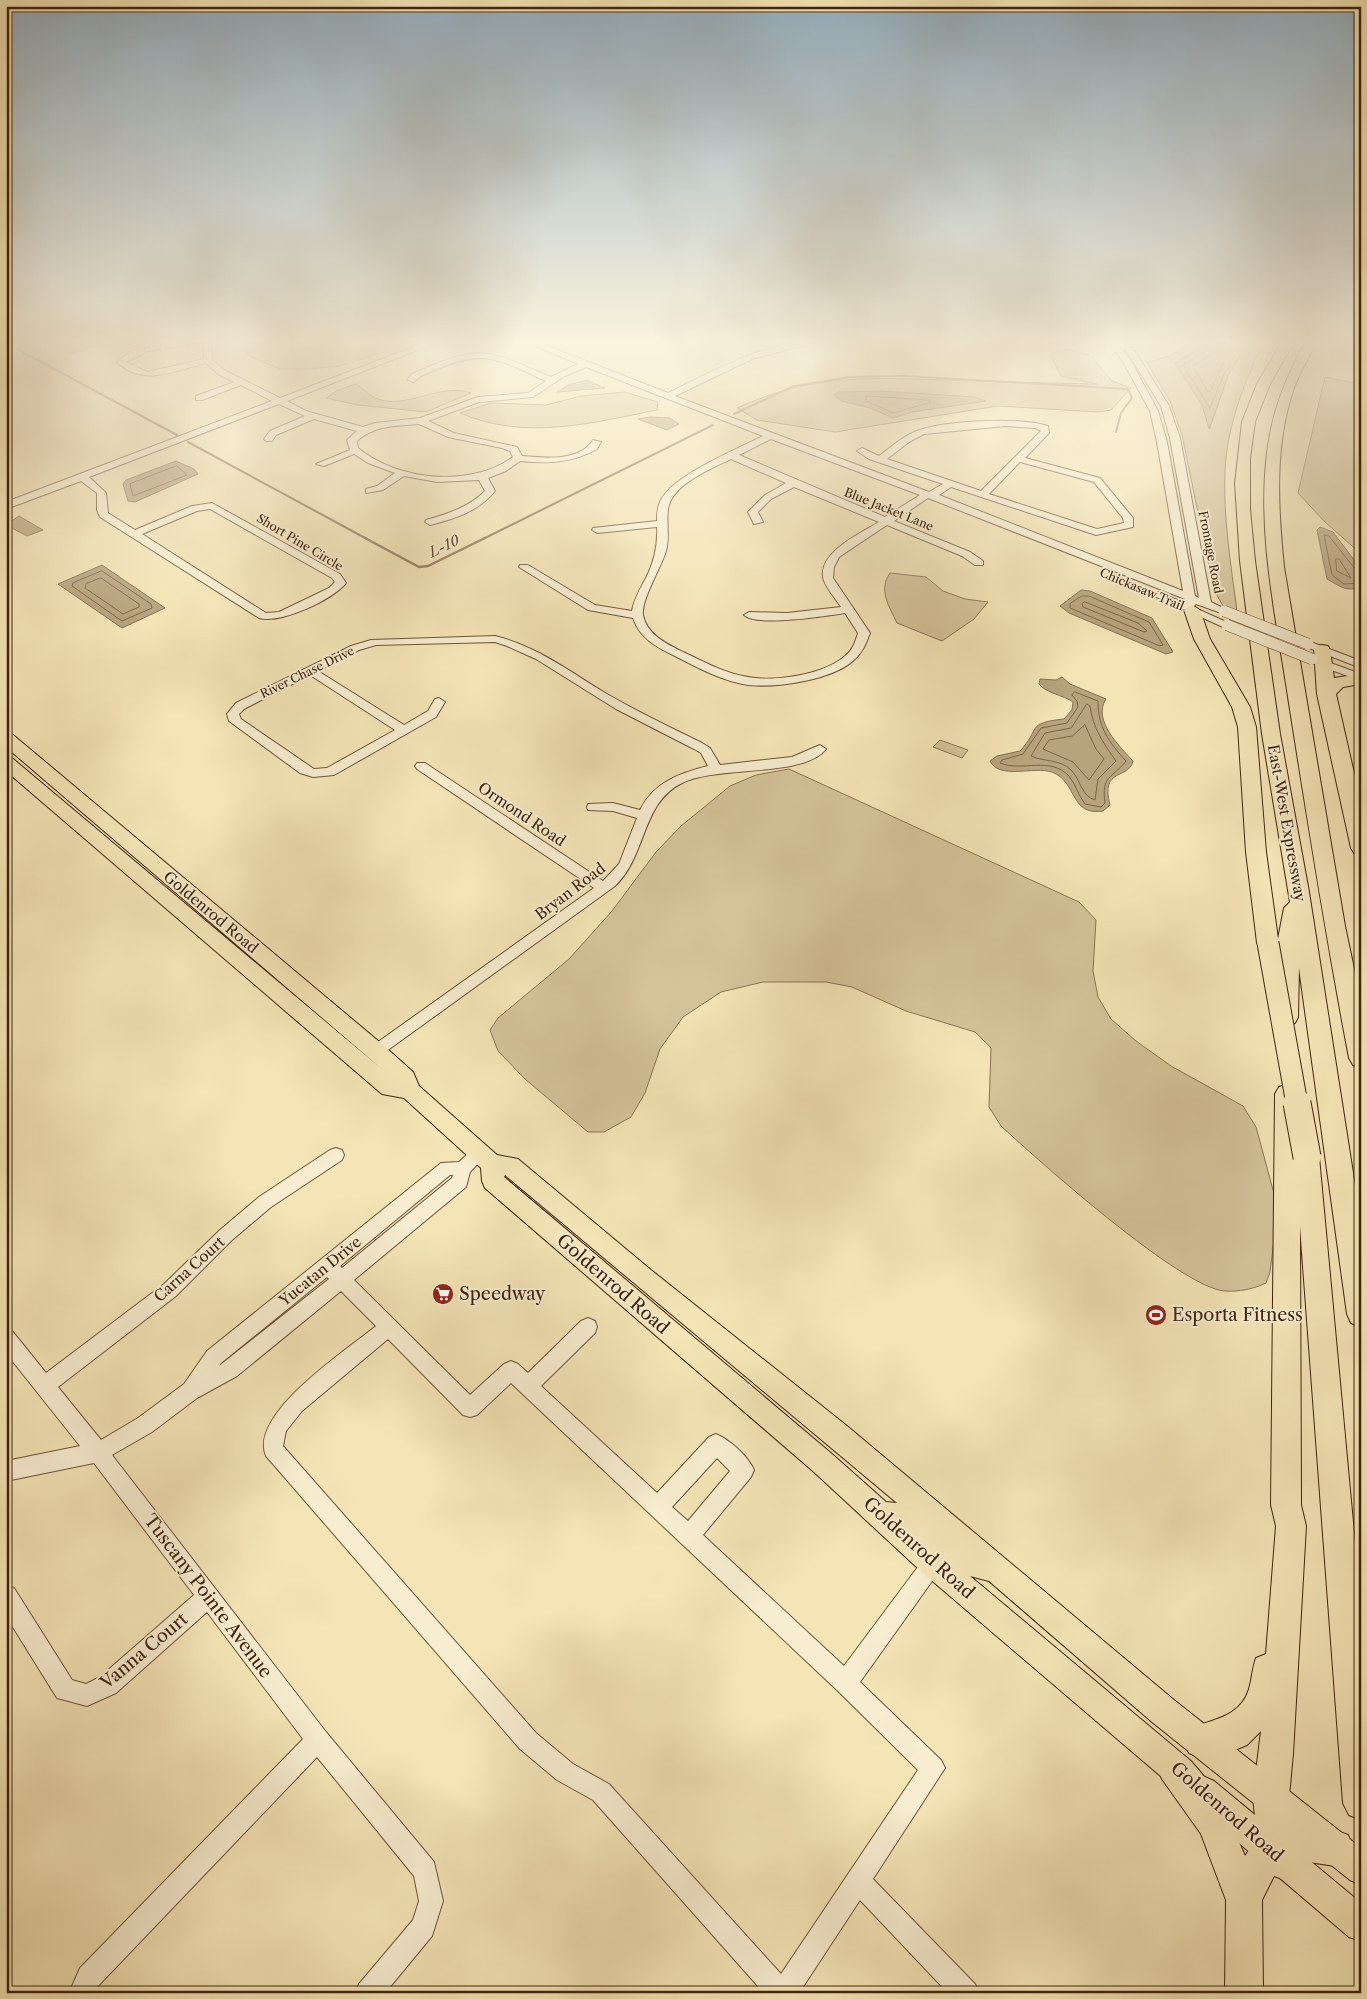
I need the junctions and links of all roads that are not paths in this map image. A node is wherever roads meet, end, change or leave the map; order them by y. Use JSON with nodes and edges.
{"nodes":[{"id":1,"x":194,"y":433,"type":"edge"},
{"id":2,"x":273,"y":433,"type":"edge"},
{"id":3,"x":359,"y":433,"type":"edge"},
{"id":4,"x":447,"y":433,"type":"edge"},
{"id":5,"x":763,"y":433,"type":"edge"},
{"id":6,"x":920,"y":433,"type":"edge"},
{"id":7,"x":1044,"y":433,"type":"edge"},
{"id":8,"x":1160,"y":433,"type":"edge"},
{"id":9,"x":1174,"y":433,"type":"edge"},
{"id":10,"x":1246,"y":433,"type":"edge"},
{"id":11,"x":1276,"y":433,"type":"edge"},
{"id":12,"x":770,"y":436,"type":"junction"},
{"id":13,"x":269,"y":439,"type":"dead end"},
{"id":14,"x":596,"y":442,"type":"dead end"},
{"id":15,"x":355,"y":451,"type":"junction"},
{"id":16,"x":862,"y":451,"type":"dead end"},
{"id":17,"x":733,"y":456,"type":"junction"},
{"id":18,"x":518,"y":458,"type":"junction"},
{"id":19,"x":1019,"y":459,"type":"junction"},
{"id":20,"x":880,"y":460,"type":"junction"},
{"id":21,"x":321,"y":464,"type":"dead end"},
{"id":22,"x":402,"y":473,"type":"junction"},
{"id":23,"x":82,"y":476,"type":"junction"},
{"id":24,"x":482,"y":476,"type":"junction"},
{"id":25,"x":940,"y":480,"type":"junction"},
{"id":26,"x":793,"y":483,"type":"junction"},
{"id":27,"x":950,"y":484,"type":"junction"},
{"id":28,"x":369,"y":491,"type":"dead end"},
{"id":29,"x":926,"y":495,"type":"junction"},
{"id":30,"x":983,"y":495,"type":"junction"},
{"id":31,"x":6,"y":506,"type":"edge"},
{"id":32,"x":886,"y":521,"type":"junction"},
{"id":33,"x":430,"y":522,"type":"dead end"},
{"id":34,"x":758,"y":522,"type":"dead end"},
{"id":35,"x":661,"y":524,"type":"junction"},
{"id":36,"x":597,"y":530,"type":"dead end"},
{"id":37,"x":134,"y":534,"type":"junction"},
{"id":38,"x":979,"y":563,"type":"dead end"},
{"id":39,"x":524,"y":567,"type":"dead end"},
{"id":40,"x":1185,"y":573,"type":"junction"},
{"id":41,"x":1151,"y":582,"type":"junction"},
{"id":42,"x":1196,"y":604,"type":"junction"},
{"id":43,"x":849,"y":609,"type":"junction"},
{"id":44,"x":748,"y":615,"type":"dead end"},
{"id":45,"x":638,"y":616,"type":"junction"},
{"id":46,"x":1316,"y":654,"type":"junction"},
{"id":47,"x":1361,"y":665,"type":"edge"},
{"id":48,"x":309,"y":670,"type":"junction"},
{"id":49,"x":1361,"y":679,"type":"edge"},
{"id":50,"x":1326,"y":694,"type":"junction"},
{"id":51,"x":439,"y":702,"type":"dead end"},
{"id":52,"x":402,"y":730,"type":"junction"},
{"id":53,"x":6,"y":738,"type":"edge"},
{"id":54,"x":820,"y":749,"type":"dead end"},
{"id":55,"x":6,"y":762,"type":"edge"},
{"id":56,"x":421,"y":766,"type":"dead end"},
{"id":57,"x":716,"y":769,"type":"junction"},
{"id":58,"x":59,"y":807,"type":"junction"},
{"id":59,"x":593,"y":807,"type":"dead end"},
{"id":60,"x":95,"y":815,"type":"junction"},
{"id":61,"x":643,"y":815,"type":"junction"},
{"id":62,"x":73,"y":819,"type":"junction"},
{"id":63,"x":1361,"y":848,"type":"edge"},
{"id":64,"x":604,"y":888,"type":"junction"},
{"id":65,"x":1299,"y":892,"type":"junction"},
{"id":66,"x":1334,"y":926,"type":"junction"},
{"id":67,"x":228,"y":938,"type":"junction"},
{"id":68,"x":1361,"y":980,"type":"edge"},
{"id":69,"x":340,"y":1045,"type":"junction"},
{"id":70,"x":376,"y":1051,"type":"junction"},
{"id":71,"x":1361,"y":1058,"type":"edge"},
{"id":72,"x":398,"y":1070,"type":"junction"},
{"id":73,"x":409,"y":1090,"type":"junction"},
{"id":74,"x":336,"y":1155,"type":"dead end"},
{"id":75,"x":486,"y":1158,"type":"junction"},
{"id":76,"x":334,"y":1272,"type":"junction"},
{"id":77,"x":1361,"y":1314,"type":"edge"},
{"id":78,"x":389,"y":1327,"type":"junction"},
{"id":79,"x":588,"y":1327,"type":"dead end"},
{"id":80,"x":6,"y":1338,"type":"edge"},
{"id":81,"x":44,"y":1386,"type":"junction"},
{"id":82,"x":528,"y":1386,"type":"junction"},
{"id":83,"x":98,"y":1452,"type":"junction"},
{"id":84,"x":6,"y":1471,"type":"edge"},
{"id":85,"x":1286,"y":1505,"type":"junction"},
{"id":86,"x":658,"y":1507,"type":"junction"},
{"id":87,"x":882,"y":1515,"type":"junction"},
{"id":88,"x":954,"y":1535,"type":"junction"},
{"id":89,"x":689,"y":1536,"type":"junction"},
{"id":90,"x":933,"y":1563,"type":"junction"},
{"id":91,"x":1000,"y":1573,"type":"junction"},
{"id":92,"x":6,"y":1596,"type":"edge"},
{"id":93,"x":208,"y":1596,"type":"junction"},
{"id":94,"x":846,"y":1683,"type":"junction"},
{"id":95,"x":318,"y":1740,"type":"junction"},
{"id":96,"x":1201,"y":1741,"type":"junction"},
{"id":97,"x":1174,"y":1767,"type":"junction"},
{"id":98,"x":1270,"y":1796,"type":"junction"},
{"id":99,"x":1361,"y":1803,"type":"edge"},
{"id":100,"x":1278,"y":1852,"type":"junction"},
{"id":101,"x":1348,"y":1858,"type":"edge"},
{"id":102,"x":858,"y":1881,"type":"junction"},
{"id":103,"x":1244,"y":1900,"type":"junction"},
{"id":104,"x":1361,"y":1925,"type":"edge"},
{"id":105,"x":82,"y":1993,"type":"edge"},
{"id":106,"x":368,"y":1993,"type":"edge"},
{"id":107,"x":782,"y":1993,"type":"edge"},
{"id":108,"x":966,"y":1993,"type":"edge"},
{"id":109,"x":1244,"y":1993,"type":"edge"}],
"edges":[{"from":1,"to":23,"type":"street"},
{"from":2,"to":13,"type":"street"},
{"from":3,"to":15,"type":"street"},
{"from":4,"to":18,"type":"street"},
{"from":5,"to":12,"type":"street","name":"Chickasaw Trail"},
{"from":6,"to":20,"type":"street"},
{"from":7,"to":19,"type":"street"},
{"from":8,"to":40,"type":"street","name":"Frontage Road"},
{"from":9,"to":42,"type":"street","name":"Frontage Road"},
{"from":10,"to":65,"type":"highway","name":"East-West Expressway"},
{"from":11,"to":66,"type":"highway","name":"East-West Expressway"},
{"from":12,"to":17,"type":"street"},
{"from":12,"to":29,"type":"street","name":"Chickasaw Trail"},
{"from":14,"to":18,"type":"street"},
{"from":15,"to":21,"type":"street"},
{"from":15,"to":22,"type":"street"},
{"from":16,"to":20,"type":"street"},
{"from":17,"to":26,"type":"street","name":"Blue Jacket Lane"},
{"from":17,"to":35,"type":"street"},
{"from":18,"to":24,"type":"street"},
{"from":19,"to":30,"type":"street"},
{"from":19,"to":30,"type":"street"},
{"from":20,"to":25,"type":"street"},
{"from":22,"to":24,"type":"street"},
{"from":22,"to":28,"type":"street"},
{"from":23,"to":31,"type":"street"},
{"from":23,"to":37,"type":"street","name":"Short Pine Circle"},
{"from":24,"to":33,"type":"street"},
{"from":25,"to":27,"type":"street"},
{"from":25,"to":29,"type":"street"},
{"from":26,"to":32,"type":"street","name":"Blue Jacket Lane"},
{"from":26,"to":34,"type":"street"},
{"from":27,"to":29,"type":"street"},
{"from":27,"to":30,"type":"street"},
{"from":29,"to":32,"type":"street"},
{"from":29,"to":41,"type":"street","name":"Chickasaw Trail"},
{"from":29,"to":42,"type":"street","name":"Chickasaw Trail"},
{"from":32,"to":38,"type":"street","name":"Blue Jacket Lane"},
{"from":32,"to":43,"type":"street"},
{"from":35,"to":36,"type":"street"},
{"from":35,"to":45,"type":"street"},
{"from":37,"to":37,"type":"street","name":"Short Pine Circle"},
{"from":39,"to":45,"type":"street"},
{"from":40,"to":41,"type":"street"},
{"from":40,"to":42,"type":"street","name":"Frontage Road"},
{"from":41,"to":42,"type":"street","name":"Chickasaw Trail"},
{"from":42,"to":46,"type":"street","name":"Chickasaw Trail","bridge":true},
{"from":42,"to":46,"type":"street","name":"Chickasaw Trail","bridge":true},
{"from":42,"to":99,"type":"highway","bridge":true},
{"from":43,"to":44,"type":"street"},
{"from":43,"to":45,"type":"street"},
{"from":46,"to":47,"type":"street","name":"Chickasaw Trail"},
{"from":46,"to":49,"type":"street","name":"Chickasaw Trail"},
{"from":46,"to":50,"type":"highway"},
{"from":48,"to":52,"type":"street"},
{"from":48,"to":52,"type":"street","name":"River Chase Drive"},
{"from":48,"to":57,"type":"street","name":"River Chase Drive"},
{"from":49,"to":50,"type":"highway"},
{"from":50,"to":63,"type":"highway"},
{"from":51,"to":52,"type":"street","name":"River Chase Drive"},
{"from":53,"to":60,"type":"main road","name":"Goldenrod Road"},
{"from":54,"to":57,"type":"street","name":"Bryan Road"},
{"from":55,"to":58,"type":"main road","name":"Goldenrod Road"},
{"from":56,"to":64,"type":"street","name":"Ormond Road"},
{"from":57,"to":61,"type":"street","name":"Bryan Road"},
{"from":58,"to":60,"type":"main road"},
{"from":58,"to":62,"type":"main road","name":"Goldenrod Road"},
{"from":59,"to":61,"type":"street"},
{"from":60,"to":62,"type":"main road"},
{"from":60,"to":67,"type":"main road","name":"Goldenrod Road"},
{"from":61,"to":64,"type":"street","name":"Bryan Road"},
{"from":62,"to":67,"type":"main road","name":"Goldenrod Road"},
{"from":64,"to":70,"type":"street","name":"Bryan Road"},
{"from":65,"to":77,"type":"highway","name":"East-West Expressway"},
{"from":65,"to":85,"type":"highway"},
{"from":66,"to":68,"type":"highway"},
{"from":66,"to":71,"type":"highway","name":"East-West Expressway"},
{"from":67,"to":69,"type":"main road","name":"Goldenrod Road"},
{"from":67,"to":70,"type":"main road","name":"Goldenrod Road"},
{"from":69,"to":72,"type":"main road"},
{"from":69,"to":73,"type":"main road","name":"Goldenrod Road"},
{"from":70,"to":72,"type":"main road","name":"Goldenrod Road"},
{"from":72,"to":73,"type":"main road","name":"Goldenrod Road"},
{"from":73,"to":75,"type":"main road","name":"Goldenrod Road"},
{"from":74,"to":81,"type":"street","name":"Carna Court"},
{"from":75,"to":76,"type":"street","name":"Yucatan Drive"},
{"from":75,"to":87,"type":"main road","name":"Goldenrod Road"},
{"from":75,"to":88,"type":"main road","name":"Goldenrod Road"},
{"from":76,"to":78,"type":"street"},
{"from":76,"to":83,"type":"street","name":"Yucatan Drive"},
{"from":78,"to":82,"type":"street"},
{"from":78,"to":107,"type":"street"},
{"from":79,"to":82,"type":"street"},
{"from":80,"to":81,"type":"street","name":"Tuscany Pointe Avenue"},
{"from":81,"to":83,"type":"street","name":"Tuscany Pointe Avenue"},
{"from":82,"to":86,"type":"street"},
{"from":83,"to":84,"type":"street","name":"Yucatan Drive"},
{"from":83,"to":93,"type":"street","name":"Tuscany Pointe Avenue"},
{"from":85,"to":96,"type":"highway"},
{"from":85,"to":98,"type":"highway"},
{"from":86,"to":89,"type":"street"},
{"from":86,"to":89,"type":"street"},
{"from":87,"to":88,"type":"main road"},
{"from":87,"to":90,"type":"main road","name":"Goldenrod Road"},
{"from":88,"to":91,"type":"main road","name":"Goldenrod Road"},
{"from":89,"to":94,"type":"street"},
{"from":90,"to":91,"type":"main road"},
{"from":90,"to":94,"type":"street"},
{"from":90,"to":97,"type":"main road","name":"Goldenrod Road"},
{"from":91,"to":96,"type":"main road","name":"Goldenrod Road"},
{"from":92,"to":93,"type":"street","name":"Vanna Court"},
{"from":93,"to":95,"type":"street","name":"Tuscany Pointe Avenue"},
{"from":94,"to":102,"type":"street"},
{"from":95,"to":105,"type":"street"},
{"from":95,"to":106,"type":"street","name":"Tuscany Pointe Avenue"},
{"from":96,"to":98,"type":"main road","name":"Goldenrod Road"},
{"from":97,"to":100,"type":"main road","name":"Goldenrod Road"},
{"from":97,"to":103,"type":"highway"},
{"from":98,"to":100,"type":"highway"},
{"from":98,"to":101,"type":"main road","name":"Goldenrod Road"},
{"from":100,"to":101,"type":"highway"},
{"from":100,"to":103,"type":"highway"},
{"from":100,"to":104,"type":"main road","name":"Goldenrod Road"},
{"from":102,"to":107,"type":"street"},
{"from":102,"to":108,"type":"street"},
{"from":103,"to":109,"type":"highway"}]}
